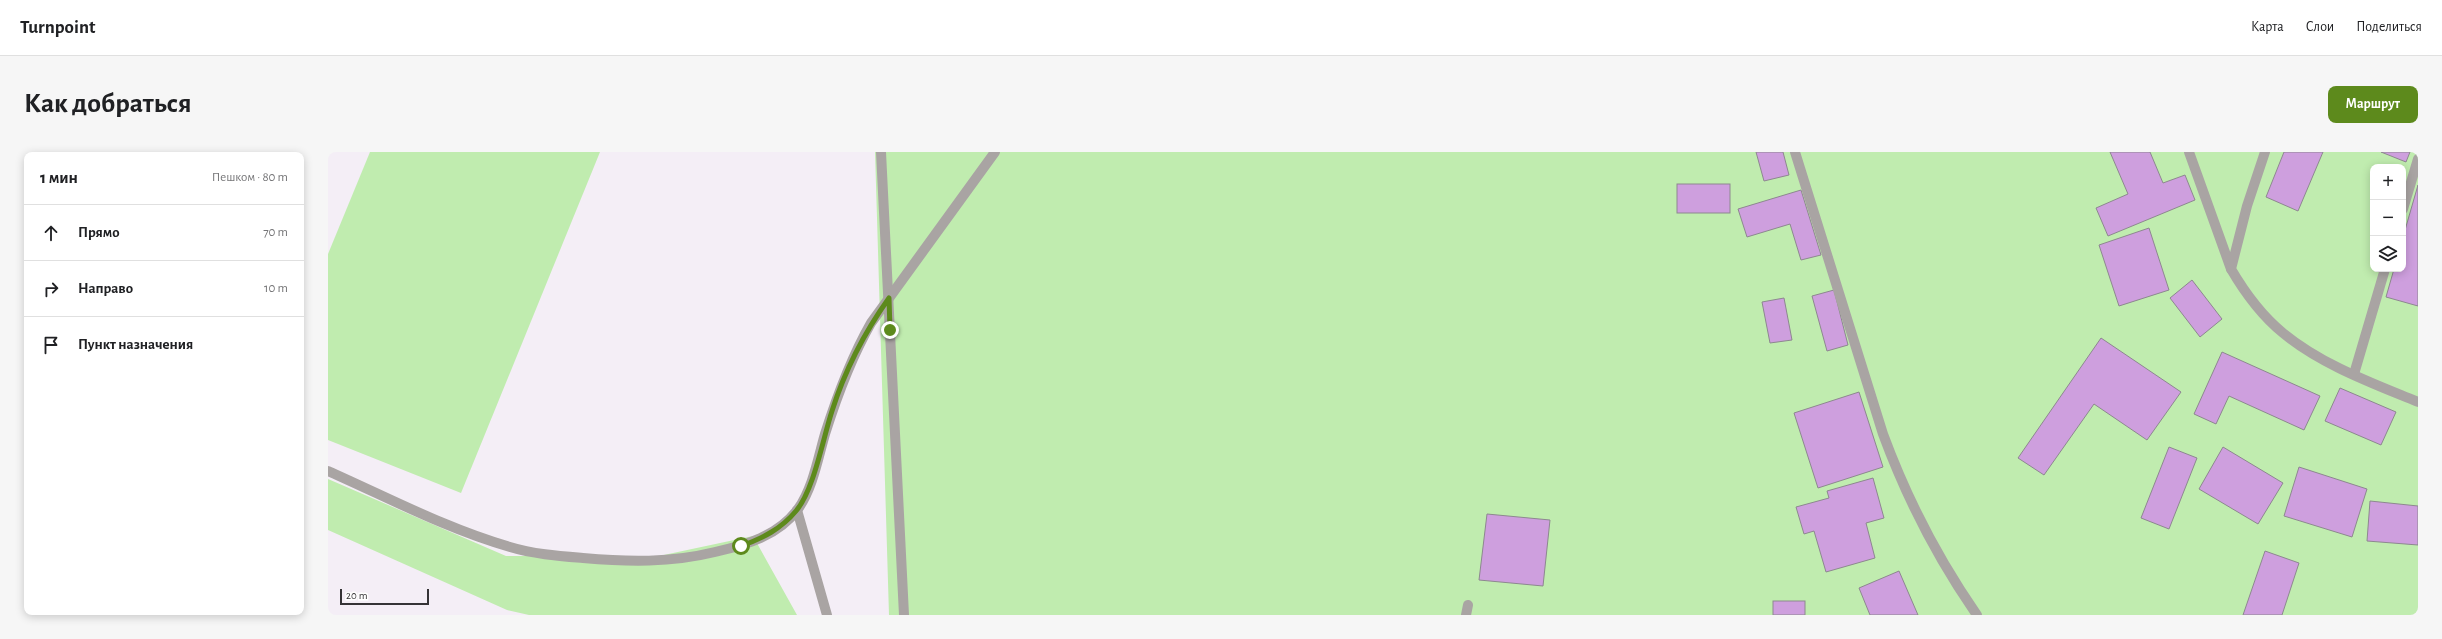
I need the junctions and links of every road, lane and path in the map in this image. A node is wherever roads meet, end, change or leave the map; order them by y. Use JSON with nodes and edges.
{"nodes":[{"id":1,"x":881,"y":152,"type":"edge"},
{"id":2,"x":995,"y":152,"type":"edge"},
{"id":3,"x":1795,"y":152,"type":"edge"},
{"id":4,"x":2189,"y":152,"type":"edge"},
{"id":5,"x":2265,"y":152,"type":"edge"},
{"id":6,"x":2418,"y":159,"type":"edge"},
{"id":7,"x":2406,"y":200,"type":"edge"},
{"id":8,"x":2231,"y":269,"type":"junction"},
{"id":9,"x":2384,"y":272,"type":"edge"},
{"id":10,"x":889,"y":298,"type":"junction"},
{"id":11,"x":2354,"y":374,"type":"junction"},
{"id":12,"x":2418,"y":402,"type":"edge"},
{"id":13,"x":328,"y":471,"type":"edge"},
{"id":14,"x":797,"y":510,"type":"junction"},
{"id":15,"x":1468,"y":605,"type":"dead end"},
{"id":16,"x":827,"y":615,"type":"edge"},
{"id":17,"x":904,"y":615,"type":"edge"},
{"id":18,"x":1466,"y":615,"type":"edge"},
{"id":19,"x":1977,"y":615,"type":"edge"}],
"edges":[{"from":1,"to":10,"type":"street"},
{"from":2,"to":10,"type":"street"},
{"from":3,"to":19,"type":"street"},
{"from":4,"to":8,"type":"street"},
{"from":5,"to":8,"type":"street"},
{"from":6,"to":7,"type":"street"},
{"from":8,"to":11,"type":"street"},
{"from":9,"to":11,"type":"street"},
{"from":10,"to":14,"type":"street"},
{"from":10,"to":17,"type":"street"},
{"from":11,"to":12,"type":"street"},
{"from":13,"to":14,"type":"street"},
{"from":14,"to":16,"type":"street"},
{"from":15,"to":18,"type":"street"}]}
